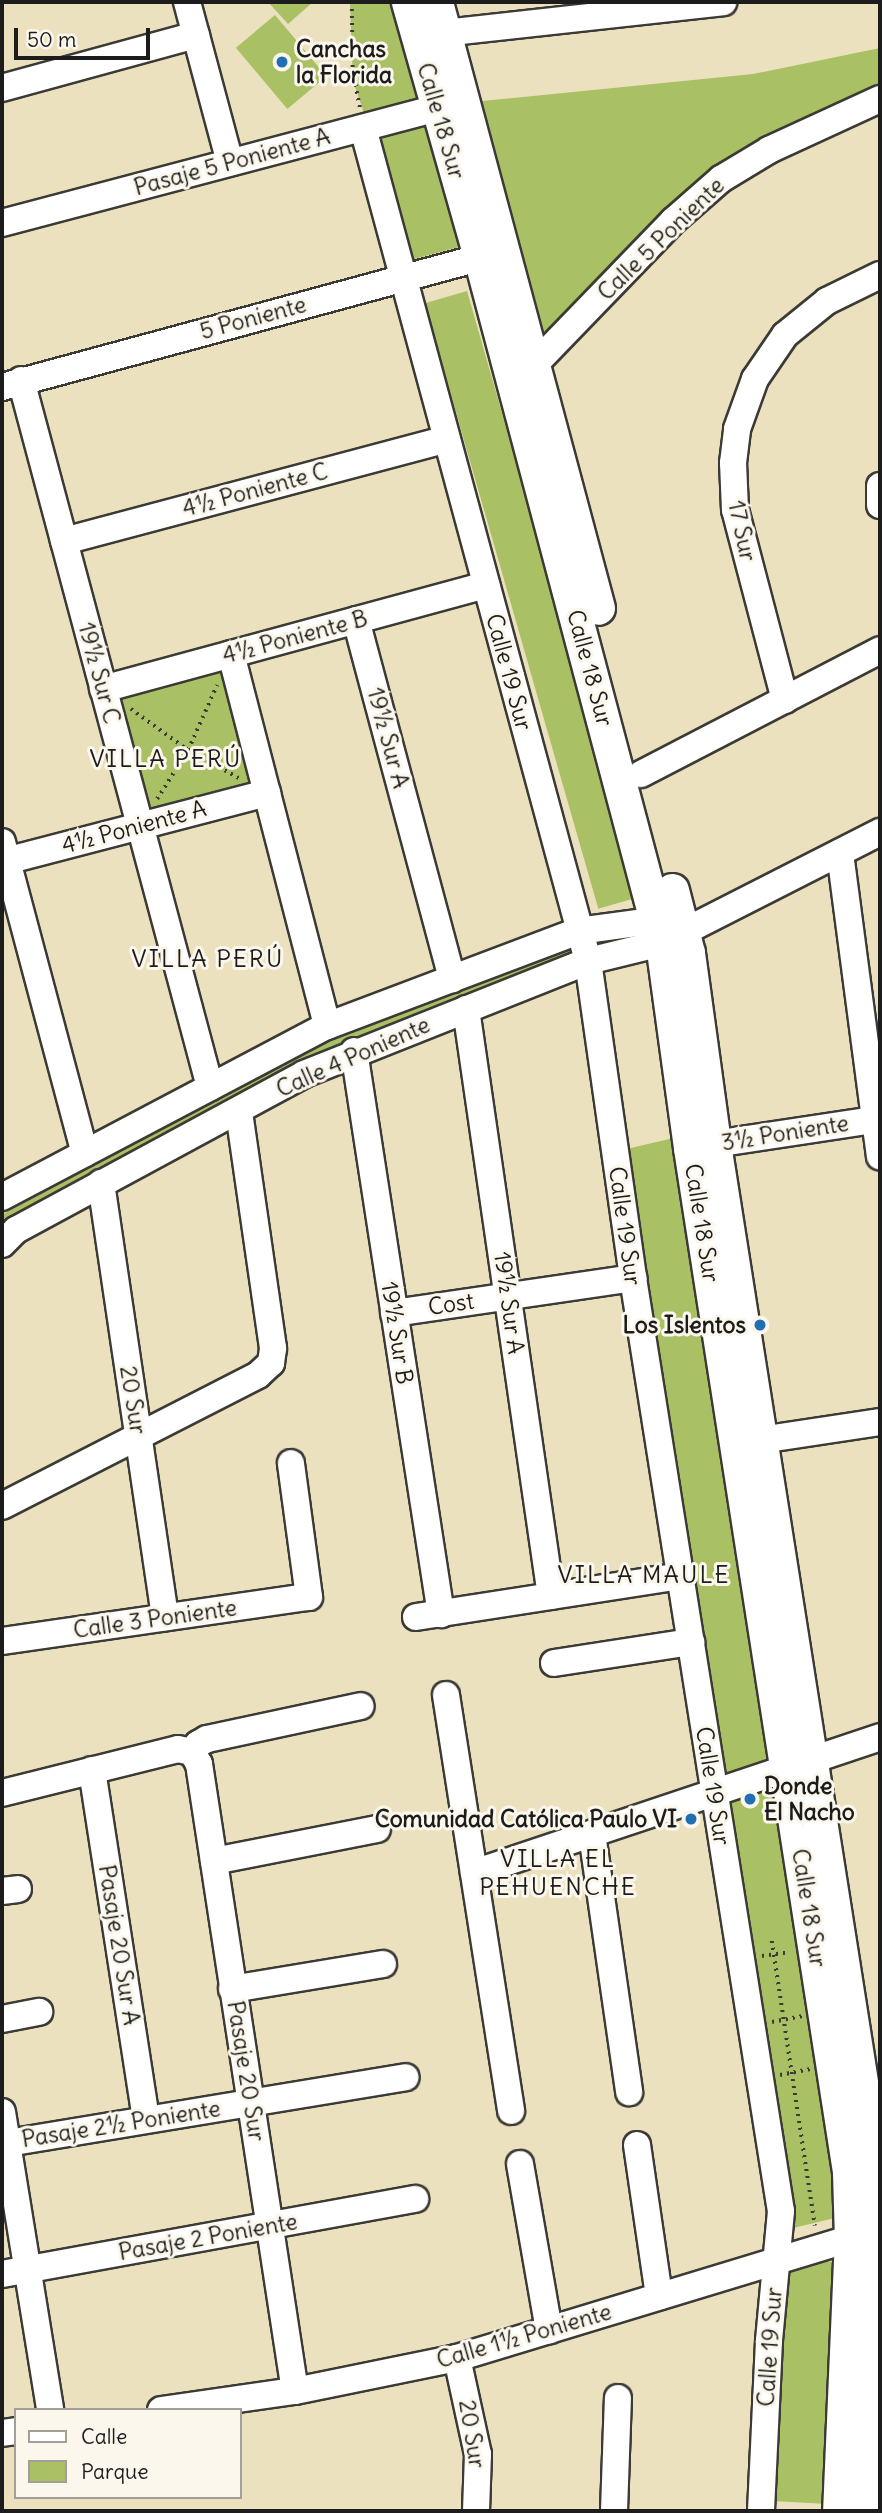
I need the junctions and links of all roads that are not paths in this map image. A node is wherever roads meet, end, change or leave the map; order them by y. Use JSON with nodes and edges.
{"nodes":[{"id":1,"x":187,"y":2,"type":"edge"},
{"id":2,"x":408,"y":2,"type":"edge"},
{"id":3,"x":436,"y":2,"type":"edge"},
{"id":4,"x":723,"y":2,"type":"edge"},
{"id":5,"x":444,"y":33,"type":"junction"},
{"id":6,"x":196,"y":35,"type":"junction"},
{"id":7,"x":2,"y":88,"type":"edge"},
{"id":8,"x":880,"y":99,"type":"edge"},
{"id":9,"x":449,"y":105,"type":"junction"},
{"id":10,"x":363,"y":128,"type":"junction"},
{"id":11,"x":230,"y":162,"type":"junction"},
{"id":12,"x":2,"y":223,"type":"edge"},
{"id":13,"x":492,"y":254,"type":"junction"},
{"id":14,"x":880,"y":275,"type":"edge"},
{"id":15,"x":404,"y":278,"type":"junction"},
{"id":16,"x":535,"y":365,"type":"junction"},
{"id":17,"x":11,"y":383,"type":"edge"},
{"id":18,"x":447,"y":439,"type":"junction"},
{"id":19,"x":880,"y":486,"type":"edge"},
{"id":20,"x":880,"y":505,"type":"edge"},
{"id":21,"x":64,"y":541,"type":"junction"},
{"id":22,"x":486,"y":584,"type":"junction"},
{"id":23,"x":356,"y":620,"type":"junction"},
{"id":24,"x":880,"y":650,"type":"edge"},
{"id":25,"x":230,"y":654,"type":"junction"},
{"id":26,"x":103,"y":689,"type":"junction"},
{"id":27,"x":785,"y":700,"type":"junction"},
{"id":28,"x":641,"y":774,"type":"junction"},
{"id":29,"x":267,"y":793,"type":"junction"},
{"id":30,"x":140,"y":826,"type":"junction"},
{"id":31,"x":880,"y":832,"type":"edge"},
{"id":32,"x":840,"y":853,"type":"junction"},
{"id":33,"x":3,"y":855,"type":"edge"},
{"id":34,"x":578,"y":931,"type":"junction"},
{"id":35,"x":668,"y":931,"type":"junction"},
{"id":36,"x":587,"y":961,"type":"junction"},
{"id":37,"x":452,"y":979,"type":"junction"},
{"id":38,"x":466,"y":1009,"type":"junction"},
{"id":39,"x":327,"y":1026,"type":"junction"},
{"id":40,"x":354,"y":1052,"type":"junction"},
{"id":41,"x":210,"y":1087,"type":"junction"},
{"id":42,"x":239,"y":1111,"type":"junction"},
{"id":43,"x":877,"y":1119,"type":"edge"},
{"id":44,"x":702,"y":1146,"type":"junction"},
{"id":45,"x":85,"y":1153,"type":"junction"},
{"id":46,"x":880,"y":1156,"type":"edge"},
{"id":47,"x":101,"y":1183,"type":"junction"},
{"id":48,"x":2,"y":1197,"type":"edge"},
{"id":49,"x":2,"y":1243,"type":"edge"},
{"id":50,"x":633,"y":1278,"type":"junction"},
{"id":51,"x":508,"y":1296,"type":"junction"},
{"id":52,"x":394,"y":1313,"type":"junction"},
{"id":53,"x":880,"y":1422,"type":"edge"},
{"id":54,"x":139,"y":1434,"type":"junction"},
{"id":55,"x":761,"y":1440,"type":"junction"},
{"id":56,"x":291,"y":1463,"type":"dead end"},
{"id":57,"x":2,"y":1506,"type":"edge"},
{"id":58,"x":681,"y":1576,"type":"junction"},
{"id":59,"x":551,"y":1596,"type":"junction"},
{"id":60,"x":165,"y":1617,"type":"junction"},
{"id":61,"x":2,"y":1641,"type":"edge"},
{"id":62,"x":691,"y":1642,"type":"junction"},
{"id":63,"x":554,"y":1663,"type":"dead end"},
{"id":64,"x":446,"y":1695,"type":"dead end"},
{"id":65,"x":360,"y":1706,"type":"dead end"},
{"id":66,"x":880,"y":1737,"type":"edge"},
{"id":67,"x":192,"y":1752,"type":"junction"},
{"id":68,"x":800,"y":1763,"type":"junction"},
{"id":69,"x":92,"y":1770,"type":"junction"},
{"id":70,"x":2,"y":1793,"type":"edge"},
{"id":71,"x":715,"y":1793,"type":"junction"},
{"id":72,"x":377,"y":1829,"type":"dead end"},
{"id":73,"x":592,"y":1834,"type":"junction"},
{"id":74,"x":214,"y":1861,"type":"junction"},
{"id":75,"x":474,"y":1873,"type":"junction"},
{"id":76,"x":383,"y":1964,"type":"dead end"},
{"id":77,"x":232,"y":1989,"type":"junction"},
{"id":78,"x":39,"y":2012,"type":"dead end"},
{"id":79,"x":2,"y":2020,"type":"edge"},
{"id":80,"x":405,"y":2077,"type":"dead end"},
{"id":81,"x":629,"y":2092,"type":"dead end"},
{"id":82,"x":251,"y":2104,"type":"junction"},
{"id":83,"x":512,"y":2110,"type":"dead end"},
{"id":84,"x":2,"y":2112,"type":"edge"},
{"id":85,"x":146,"y":2119,"type":"junction"},
{"id":86,"x":4,"y":2143,"type":"edge"},
{"id":87,"x":637,"y":2145,"type":"dead end"},
{"id":88,"x":520,"y":2164,"type":"dead end"},
{"id":89,"x":415,"y":2199,"type":"dead end"},
{"id":90,"x":271,"y":2225,"type":"junction"},
{"id":91,"x":869,"y":2233,"type":"edge"},
{"id":92,"x":777,"y":2260,"type":"junction"},
{"id":93,"x":15,"y":2272,"type":"edge"},
{"id":94,"x":659,"y":2296,"type":"junction"},
{"id":95,"x":549,"y":2330,"type":"junction"},
{"id":96,"x":457,"y":2358,"type":"junction"},
{"id":97,"x":295,"y":2392,"type":"junction"},
{"id":98,"x":618,"y":2398,"type":"dead end"},
{"id":99,"x":49,"y":2408,"type":"edge"},
{"id":100,"x":176,"y":2408,"type":"edge"},
{"id":101,"x":476,"y":2511,"type":"edge"},
{"id":102,"x":614,"y":2511,"type":"edge"},
{"id":103,"x":761,"y":2511,"type":"edge"},
{"id":104,"x":839,"y":2511,"type":"edge"},
{"id":105,"x":865,"y":2511,"type":"edge"}],
"edges":[{"from":1,"to":6,"type":"street"},
{"from":2,"to":9,"type":"main road","name":"Calle 18 Sur"},
{"from":3,"to":5,"type":"main road","name":"Calle 18 Sur"},
{"from":4,"to":5,"type":"street"},
{"from":5,"to":9,"type":"main road","name":"Calle 18 Sur"},
{"from":6,"to":7,"type":"street"},
{"from":6,"to":11,"type":"street"},
{"from":8,"to":16,"type":"street","name":"Calle 5 Poniente"},
{"from":9,"to":10,"type":"street","name":"Pasaje 5 Poniente A"},
{"from":9,"to":13,"type":"main road","name":"Calle 18 Sur"},
{"from":10,"to":11,"type":"street","name":"Pasaje 5 Poniente A"},
{"from":10,"to":15,"type":"street","name":"Calle 19 Sur"},
{"from":11,"to":12,"type":"street","name":"Pasaje 5 Poniente A"},
{"from":13,"to":15,"type":"street","name":"5 Poniente"},
{"from":13,"to":16,"type":"main road","name":"Calle 18 Sur"},
{"from":13,"to":35,"type":"main road","name":"Calle 18 Sur"},
{"from":14,"to":27,"type":"street","name":"17 Sur"},
{"from":15,"to":17,"type":"street","name":"5 Poniente"},
{"from":15,"to":18,"type":"street","name":"Calle 19 Sur"},
{"from":16,"to":28,"type":"main road","name":"Calle 18 Sur"},
{"from":17,"to":21,"type":"street","name":"19½ Sur C"},
{"from":18,"to":21,"type":"street","name":"4½ Poniente C"},
{"from":18,"to":22,"type":"street","name":"Calle 19 Sur"},
{"from":19,"to":20,"type":"street"},
{"from":21,"to":26,"type":"street","name":"19½ Sur C"},
{"from":22,"to":23,"type":"street","name":"4½ Poniente B"},
{"from":22,"to":34,"type":"street","name":"Calle 19 Sur"},
{"from":23,"to":25,"type":"street","name":"4½ Poniente B"},
{"from":23,"to":37,"type":"street","name":"19½ Sur A"},
{"from":24,"to":27,"type":"street"},
{"from":25,"to":26,"type":"street","name":"4½ Poniente B"},
{"from":25,"to":29,"type":"street"},
{"from":26,"to":30,"type":"street","name":"19½ Sur C"},
{"from":27,"to":28,"type":"street"},
{"from":28,"to":35,"type":"main road","name":"Calle 18 Sur"},
{"from":29,"to":30,"type":"street","name":"4½ Poniente A"},
{"from":29,"to":39,"type":"street"},
{"from":30,"to":33,"type":"street","name":"4½ Poniente A"},
{"from":30,"to":41,"type":"street","name":"19½ Sur C"},
{"from":31,"to":32,"type":"street","name":"Calle 4 Poniente"},
{"from":32,"to":35,"type":"street","name":"Calle 4 Poniente"},
{"from":32,"to":43,"type":"street"},
{"from":33,"to":45,"type":"street"},
{"from":34,"to":35,"type":"street","name":"Calle 4 Poniente"},
{"from":34,"to":36,"type":"street","name":"Calle 19 Sur"},
{"from":34,"to":37,"type":"street","name":"Calle 4 Poniente"},
{"from":35,"to":36,"type":"street","name":"Calle 4 Poniente"},
{"from":35,"to":44,"type":"main road","name":"Calle 18 Sur"},
{"from":36,"to":38,"type":"street","name":"Calle 4 Poniente"},
{"from":36,"to":50,"type":"street","name":"Calle 19 Sur"},
{"from":37,"to":39,"type":"street","name":"Calle 4 Poniente"},
{"from":38,"to":40,"type":"street","name":"Calle 4 Poniente"},
{"from":38,"to":51,"type":"street","name":"19½ Sur A"},
{"from":39,"to":41,"type":"street","name":"Calle 4 Poniente"},
{"from":40,"to":42,"type":"street","name":"Calle 4 Poniente"},
{"from":40,"to":52,"type":"street","name":"19½ Sur B"},
{"from":41,"to":45,"type":"street","name":"Calle 4 Poniente"},
{"from":42,"to":47,"type":"street","name":"Calle 4 Poniente"},
{"from":42,"to":54,"type":"street"},
{"from":43,"to":44,"type":"street","name":"3½ Poniente"},
{"from":43,"to":46,"type":"street"},
{"from":44,"to":55,"type":"main road","name":"Calle 18 Sur"},
{"from":44,"to":68,"type":"main road","name":"Calle 18 Sur"},
{"from":45,"to":48,"type":"street","name":"Calle 4 Poniente"},
{"from":47,"to":49,"type":"street","name":"Calle 4 Poniente"},
{"from":47,"to":54,"type":"street","name":"20 Sur"},
{"from":50,"to":51,"type":"street","name":"Cost"},
{"from":50,"to":58,"type":"street","name":"Calle 19 Sur"},
{"from":51,"to":52,"type":"street","name":"Cost"},
{"from":51,"to":59,"type":"street","name":"19½ Sur A"},
{"from":52,"to":59,"type":"street","name":"19½ Sur B"},
{"from":53,"to":55,"type":"street"},
{"from":54,"to":57,"type":"street"},
{"from":54,"to":60,"type":"street","name":"20 Sur"},
{"from":55,"to":68,"type":"main road","name":"Calle 18 Sur"},
{"from":56,"to":60,"type":"street","name":"Calle 3 Poniente"},
{"from":58,"to":59,"type":"street"},
{"from":58,"to":62,"type":"street","name":"Calle 19 Sur"},
{"from":60,"to":61,"type":"street","name":"Calle 3 Poniente"},
{"from":62,"to":63,"type":"street"},
{"from":62,"to":71,"type":"street","name":"Calle 19 Sur"},
{"from":64,"to":75,"type":"street"},
{"from":65,"to":67,"type":"street"},
{"from":66,"to":68,"type":"street"},
{"from":67,"to":69,"type":"street"},
{"from":67,"to":74,"type":"street","name":"Pasaje 20 Sur"},
{"from":68,"to":71,"type":"street"},
{"from":68,"to":91,"type":"main road","name":"Calle 18 Sur"},
{"from":68,"to":91,"type":"main road","name":"Calle 18 Sur"},
{"from":69,"to":70,"type":"street"},
{"from":69,"to":85,"type":"street","name":"Pasaje 20 Sur A"},
{"from":71,"to":73,"type":"street"},
{"from":71,"to":92,"type":"street","name":"Calle 19 Sur"},
{"from":72,"to":74,"type":"street"},
{"from":73,"to":75,"type":"street"},
{"from":73,"to":81,"type":"street"},
{"from":74,"to":77,"type":"street","name":"Pasaje 20 Sur"},
{"from":75,"to":83,"type":"street"},
{"from":76,"to":77,"type":"street"},
{"from":77,"to":82,"type":"street","name":"Pasaje 20 Sur"},
{"from":78,"to":79,"type":"street"},
{"from":80,"to":82,"type":"street","name":"Pasaje 2½ Poniente"},
{"from":82,"to":85,"type":"street","name":"Pasaje 2½ Poniente"},
{"from":82,"to":90,"type":"street","name":"Pasaje 20 Sur"},
{"from":84,"to":86,"type":"street"},
{"from":85,"to":86,"type":"street","name":"Pasaje 2½ Poniente"},
{"from":86,"to":93,"type":"street"},
{"from":87,"to":94,"type":"street"},
{"from":88,"to":95,"type":"street"},
{"from":89,"to":90,"type":"street","name":"Pasaje 2 Poniente"},
{"from":90,"to":93,"type":"street","name":"Pasaje 2 Poniente"},
{"from":90,"to":97,"type":"street","name":"Pasaje 20 Sur"},
{"from":91,"to":92,"type":"street","name":"Calle 1½ Poniente"},
{"from":91,"to":104,"type":"main road","name":"Calle 18 Sur"},
{"from":91,"to":105,"type":"main road","name":"Calle 18 Sur"},
{"from":92,"to":94,"type":"street","name":"Calle 1½ Poniente"},
{"from":92,"to":103,"type":"street","name":"Calle 19 Sur"},
{"from":93,"to":99,"type":"street"},
{"from":94,"to":95,"type":"street","name":"Calle 1½ Poniente"},
{"from":95,"to":96,"type":"street","name":"Calle 1½ Poniente"},
{"from":96,"to":97,"type":"street","name":"Calle 1½ Poniente"},
{"from":96,"to":101,"type":"street","name":"20 Sur"},
{"from":97,"to":100,"type":"street","name":"Calle 1½ Poniente"},
{"from":98,"to":102,"type":"street"}]}
